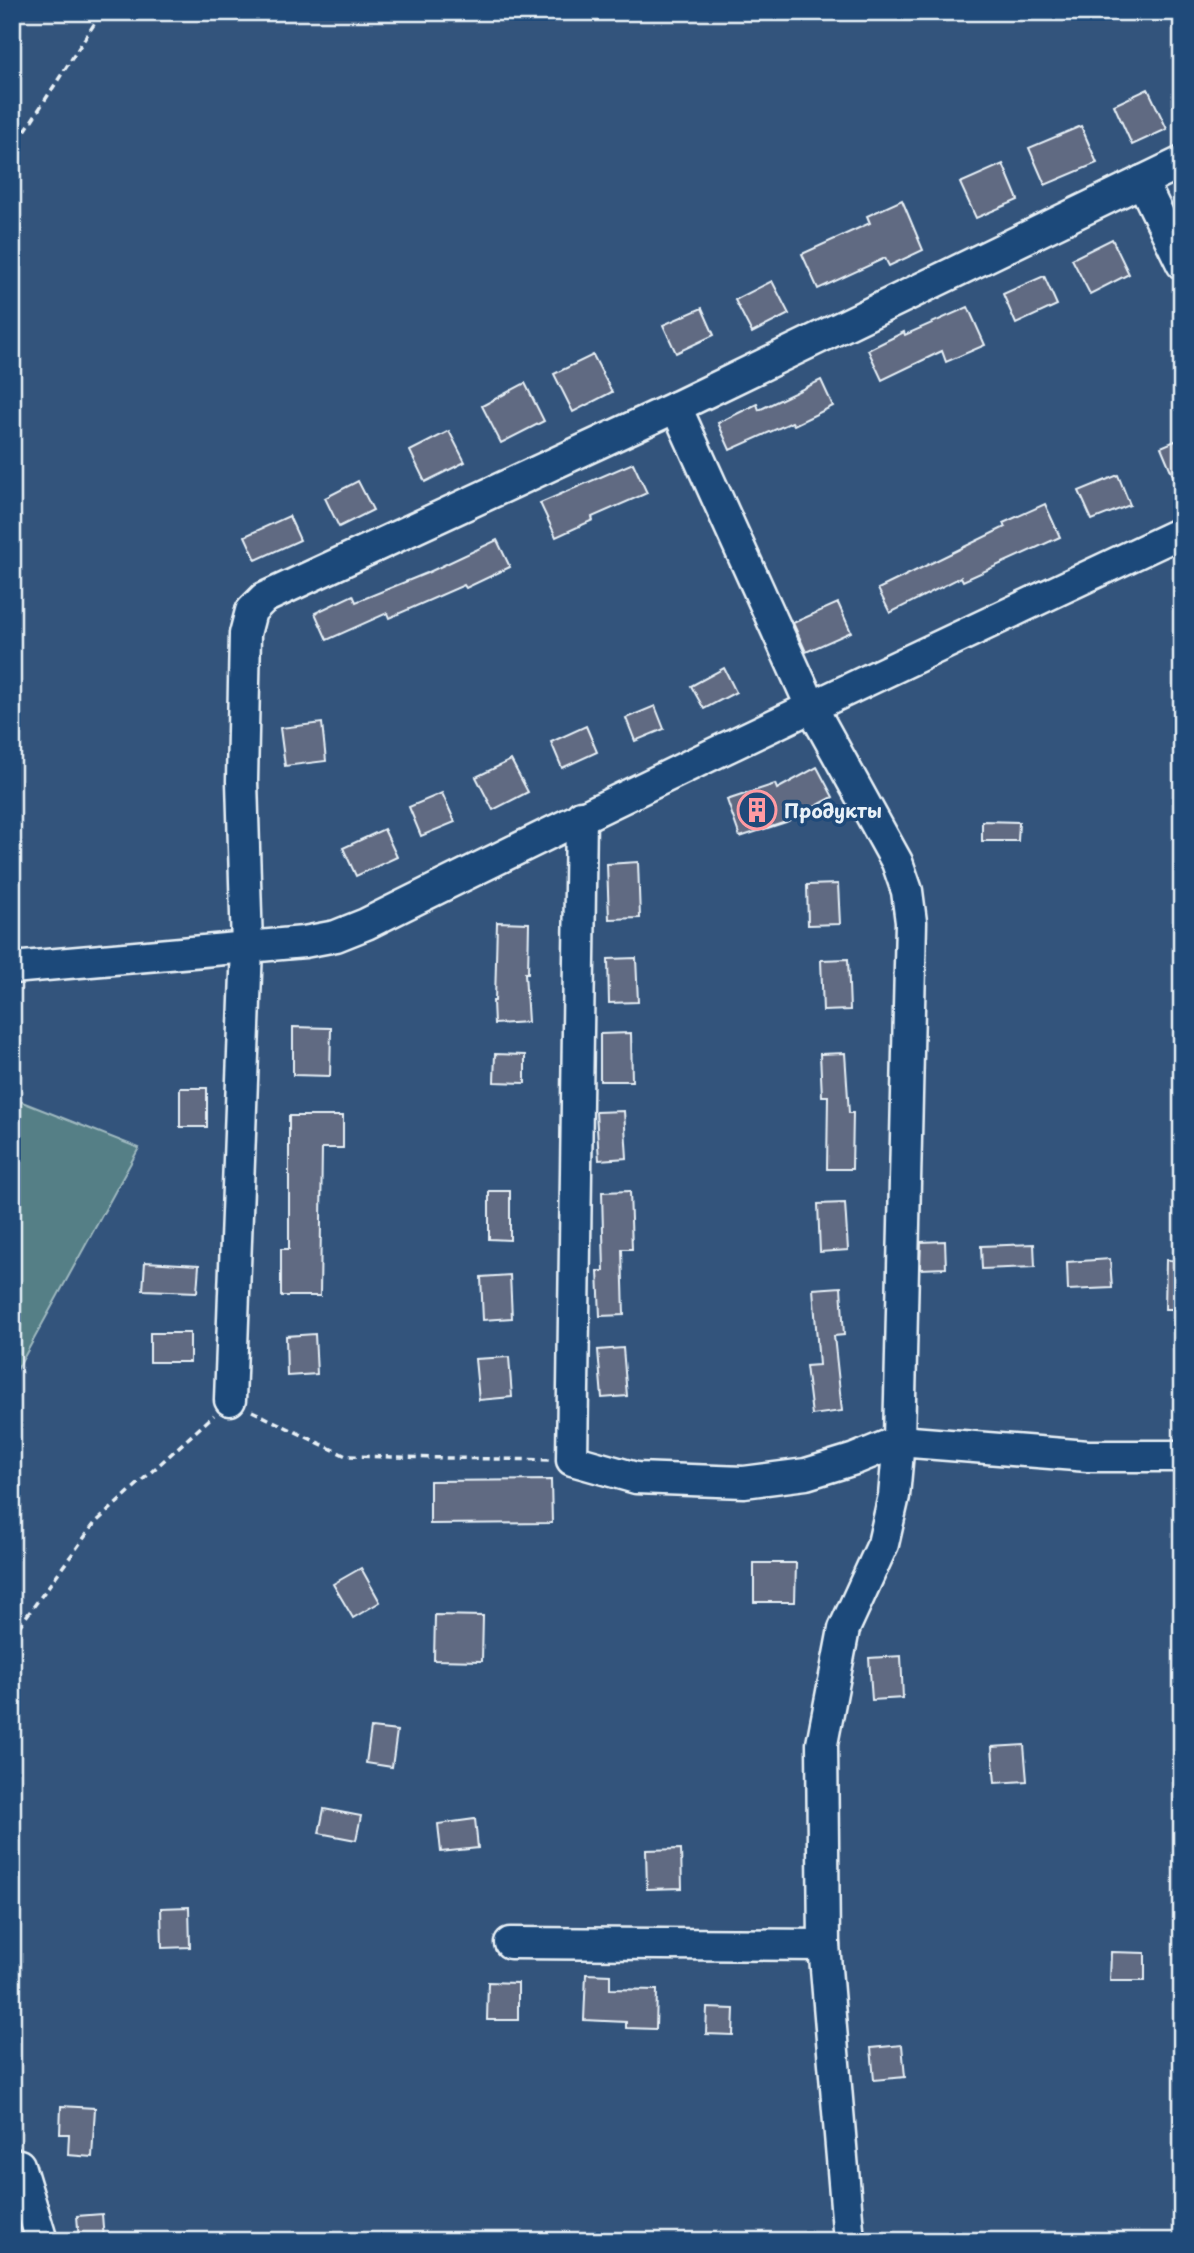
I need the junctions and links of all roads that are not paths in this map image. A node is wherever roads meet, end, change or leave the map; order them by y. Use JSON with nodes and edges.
{"nodes":[{"id":1,"x":1182,"y":162,"type":"edge"},
{"id":2,"x":1142,"y":181,"type":"junction"},
{"id":3,"x":1182,"y":264,"type":"edge"},
{"id":4,"x":676,"y":407,"type":"junction"},
{"id":5,"x":1182,"y":532,"type":"edge"},
{"id":6,"x":811,"y":706,"type":"junction"},
{"id":7,"x":581,"y":816,"type":"junction"},
{"id":8,"x":247,"y":947,"type":"junction"},
{"id":9,"x":12,"y":968,"type":"edge"},
{"id":10,"x":230,"y":1401,"type":"road end"},
{"id":11,"x":899,"y":1441,"type":"junction"},
{"id":12,"x":1182,"y":1456,"type":"edge"},
{"id":13,"x":510,"y":1943,"type":"dead end"},
{"id":14,"x":824,"y":1945,"type":"junction"},
{"id":15,"x":19,"y":2165,"type":"dead end"},
{"id":16,"x":42,"y":2241,"type":"edge"},
{"id":17,"x":849,"y":2241,"type":"edge"}],
"edges":[{"from":1,"to":2,"type":"street"},
{"from":2,"to":3,"type":"street"},
{"from":2,"to":4,"type":"street"},
{"from":4,"to":6,"type":"street"},
{"from":4,"to":8,"type":"street"},
{"from":5,"to":6,"type":"street"},
{"from":6,"to":7,"type":"street"},
{"from":6,"to":11,"type":"street"},
{"from":7,"to":8,"type":"street"},
{"from":7,"to":11,"type":"street"},
{"from":8,"to":9,"type":"street"},
{"from":8,"to":10,"type":"street"},
{"from":11,"to":12,"type":"street"},
{"from":11,"to":14,"type":"street"},
{"from":13,"to":14,"type":"street"},
{"from":14,"to":17,"type":"street"},
{"from":15,"to":16,"type":"street"}]}
